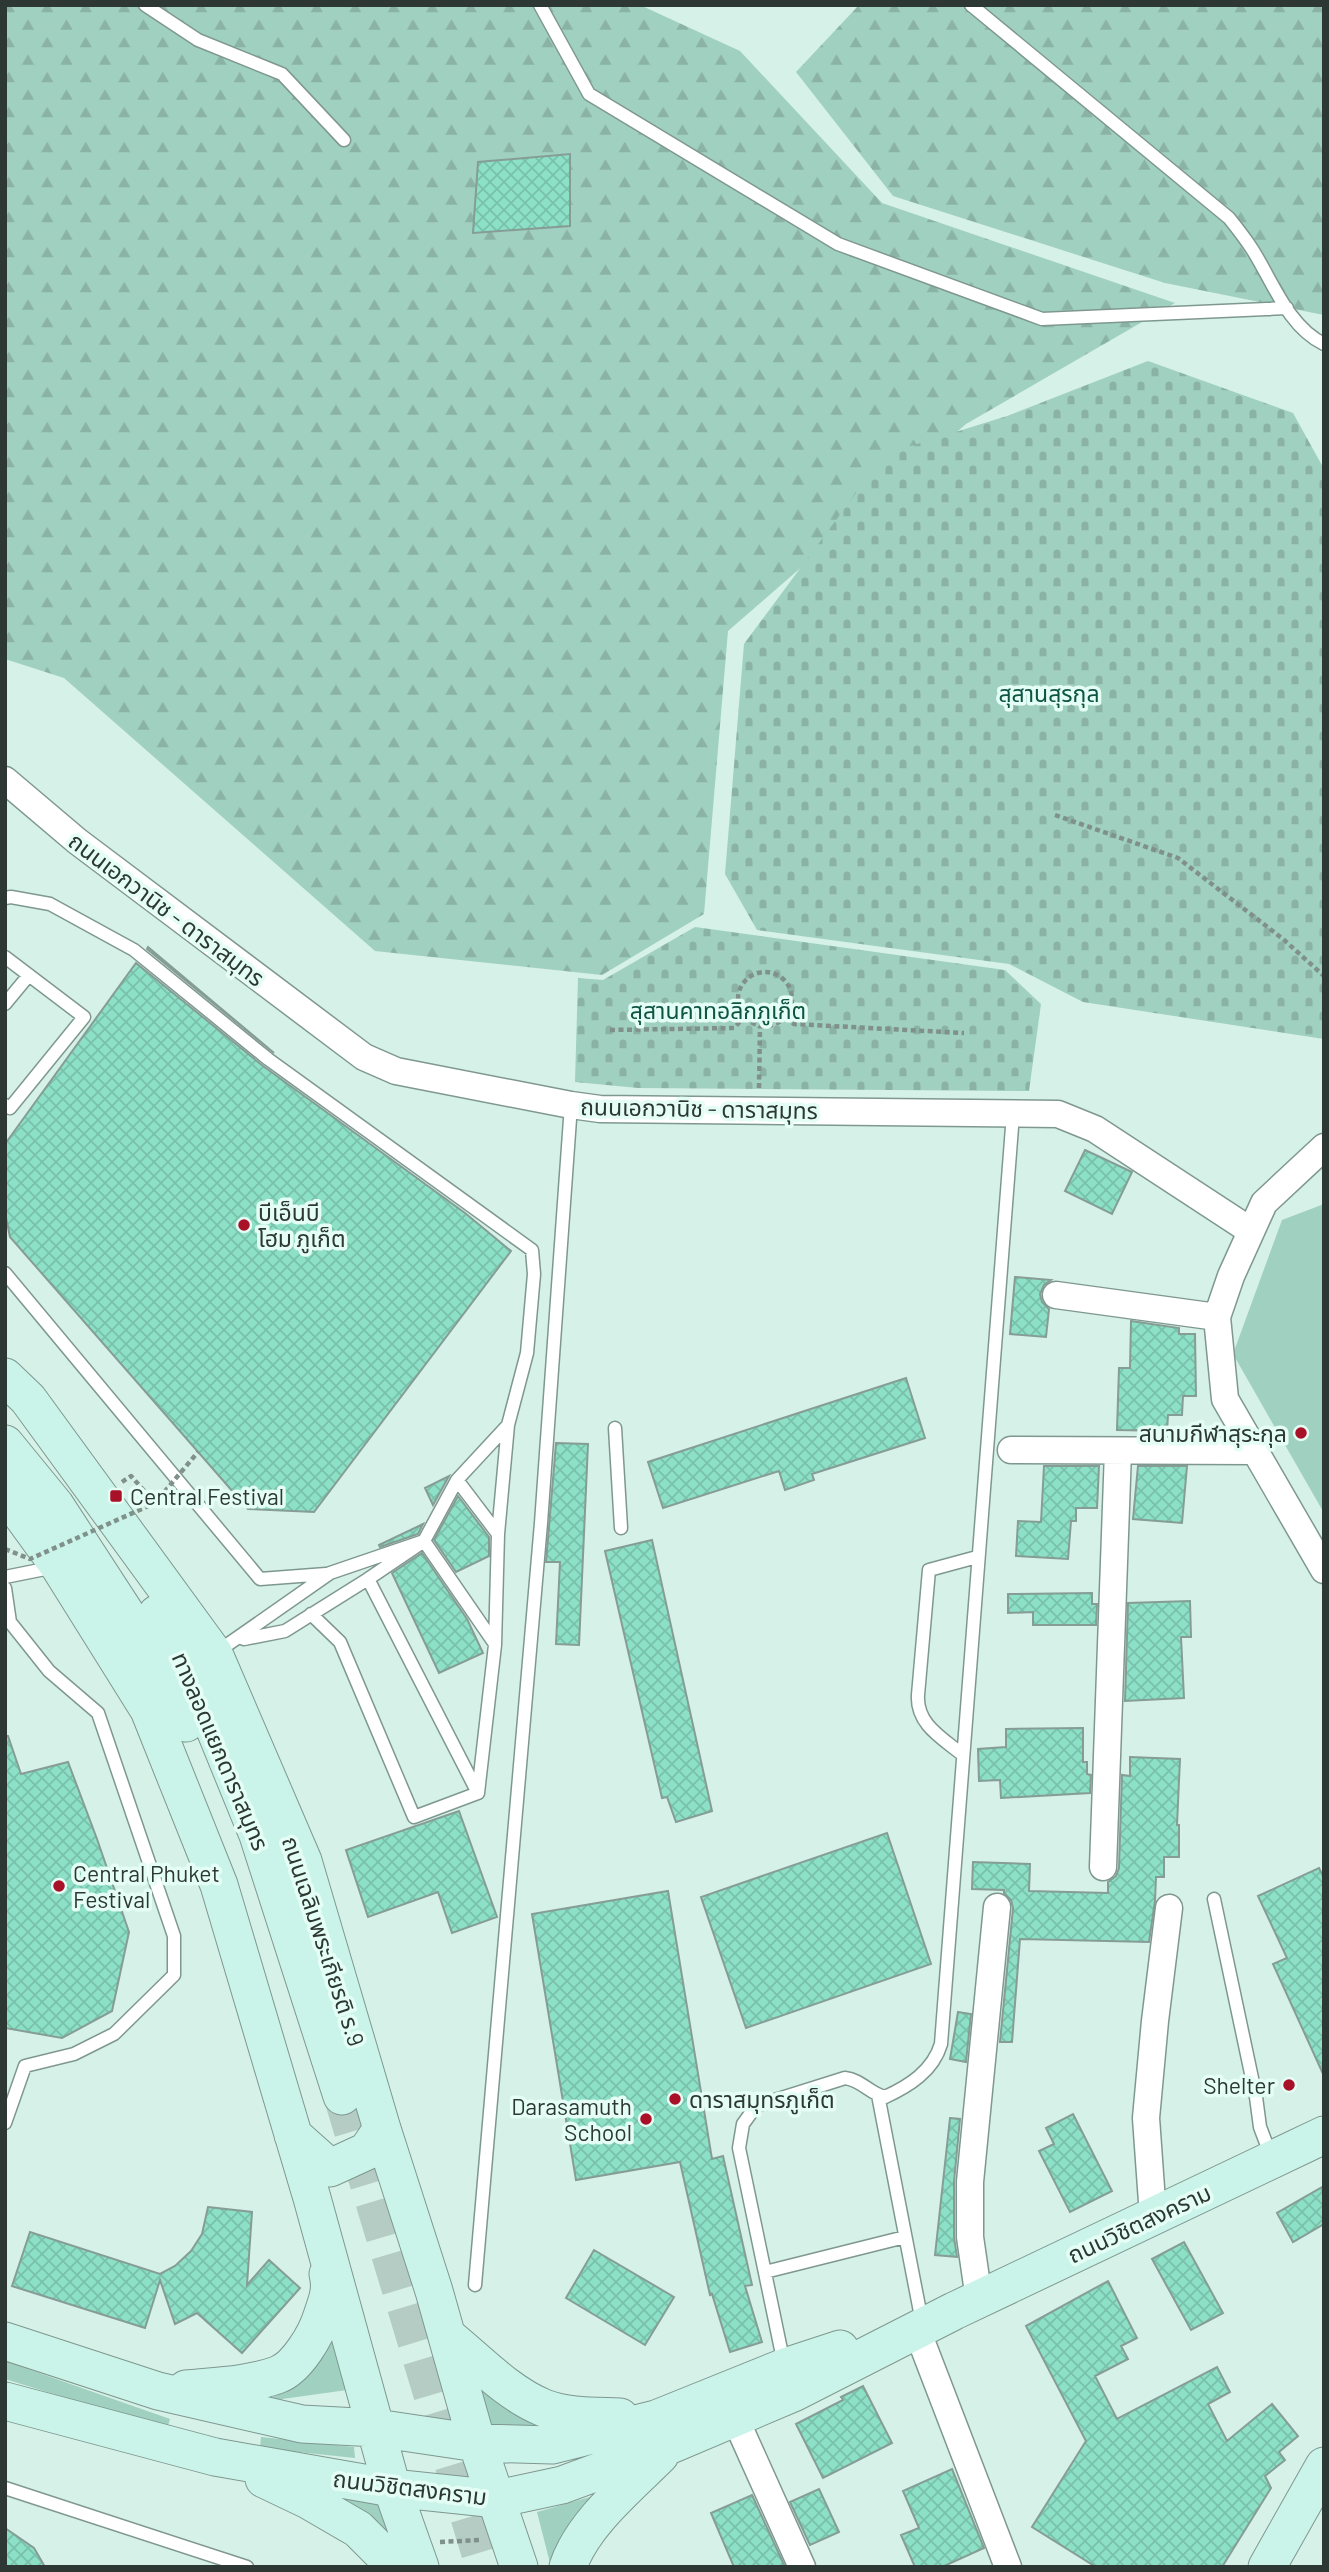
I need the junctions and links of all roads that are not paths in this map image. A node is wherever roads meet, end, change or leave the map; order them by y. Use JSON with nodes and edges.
{"nodes":[{"id":1,"x":145,"y":5,"type":"edge"},
{"id":2,"x":540,"y":5,"type":"edge"},
{"id":3,"x":971,"y":5,"type":"edge"},
{"id":4,"x":344,"y":140,"type":"dead end"},
{"id":5,"x":1287,"y":308,"type":"junction"},
{"id":6,"x":1324,"y":344,"type":"edge"},
{"id":7,"x":5,"y":780,"type":"edge"},
{"id":8,"x":5,"y":898,"type":"edge"},
{"id":9,"x":5,"y":957,"type":"edge"},
{"id":10,"x":29,"y":975,"type":"junction"},
{"id":11,"x":5,"y":1004,"type":"edge"},
{"id":12,"x":5,"y":1105,"type":"edge"},
{"id":13,"x":572,"y":1105,"type":"junction"},
{"id":14,"x":1013,"y":1114,"type":"junction"},
{"id":15,"x":1324,"y":1147,"type":"edge"},
{"id":16,"x":1251,"y":1231,"type":"junction"},
{"id":17,"x":5,"y":1273,"type":"edge"},
{"id":18,"x":1056,"y":1295,"type":"dead end"},
{"id":19,"x":1217,"y":1317,"type":"junction"},
{"id":20,"x":5,"y":1377,"type":"edge"},
{"id":21,"x":5,"y":1408,"type":"edge"},
{"id":22,"x":508,"y":1425,"type":"junction"},
{"id":23,"x":615,"y":1428,"type":"dead end"},
{"id":24,"x":5,"y":1444,"type":"edge"},
{"id":25,"x":1011,"y":1450,"type":"dead end"},
{"id":26,"x":1118,"y":1451,"type":"junction"},
{"id":27,"x":1254,"y":1451,"type":"junction"},
{"id":28,"x":457,"y":1480,"type":"junction"},
{"id":29,"x":5,"y":1492,"type":"edge"},
{"id":30,"x":621,"y":1528,"type":"dead end"},
{"id":31,"x":498,"y":1534,"type":"junction"},
{"id":32,"x":424,"y":1541,"type":"junction"},
{"id":33,"x":977,"y":1558,"type":"junction"},
{"id":34,"x":59,"y":1566,"type":"junction"},
{"id":35,"x":1324,"y":1570,"type":"edge"},
{"id":36,"x":330,"y":1573,"type":"junction"},
{"id":37,"x":5,"y":1577,"type":"edge"},
{"id":38,"x":368,"y":1579,"type":"junction"},
{"id":39,"x":5,"y":1588,"type":"edge"},
{"id":40,"x":311,"y":1614,"type":"junction"},
{"id":41,"x":495,"y":1644,"type":"junction"},
{"id":42,"x":224,"y":1648,"type":"junction"},
{"id":43,"x":962,"y":1755,"type":"junction"},
{"id":44,"x":478,"y":1793,"type":"junction"},
{"id":45,"x":1103,"y":1867,"type":"dead end"},
{"id":46,"x":1214,"y":1899,"type":"dead end"},
{"id":47,"x":997,"y":1907,"type":"dead end"},
{"id":48,"x":1169,"y":1908,"type":"dead end"},
{"id":49,"x":878,"y":2095,"type":"junction"},
{"id":50,"x":5,"y":2123,"type":"edge"},
{"id":51,"x":382,"y":2129,"type":"junction"},
{"id":52,"x":1324,"y":2134,"type":"edge"},
{"id":53,"x":293,"y":2135,"type":"junction"},
{"id":54,"x":1272,"y":2159,"type":"junction"},
{"id":55,"x":312,"y":2198,"type":"junction"},
{"id":56,"x":1153,"y":2216,"type":"junction"},
{"id":57,"x":905,"y":2237,"type":"junction"},
{"id":58,"x":765,"y":2272,"type":"junction"},
{"id":59,"x":475,"y":2285,"type":"dead end"},
{"id":60,"x":943,"y":2315,"type":"junction"},
{"id":61,"x":447,"y":2336,"type":"junction"},
{"id":62,"x":5,"y":2341,"type":"edge"},
{"id":63,"x":785,"y":2367,"type":"junction"},
{"id":64,"x":158,"y":2391,"type":"junction"},
{"id":65,"x":5,"y":2401,"type":"edge"},
{"id":66,"x":213,"y":2404,"type":"junction"},
{"id":67,"x":735,"y":2418,"type":"junction"},
{"id":68,"x":376,"y":2428,"type":"junction"},
{"id":69,"x":662,"y":2433,"type":"junction"},
{"id":70,"x":477,"y":2443,"type":"junction"},
{"id":71,"x":209,"y":2455,"type":"junction"},
{"id":72,"x":1324,"y":2466,"type":"edge"},
{"id":73,"x":5,"y":2488,"type":"edge"},
{"id":74,"x":392,"y":2488,"type":"junction"},
{"id":75,"x":497,"y":2499,"type":"junction"},
{"id":76,"x":247,"y":2567,"type":"edge"},
{"id":77,"x":396,"y":2567,"type":"edge"},
{"id":78,"x":420,"y":2567,"type":"edge"},
{"id":79,"x":519,"y":2567,"type":"edge"},
{"id":80,"x":568,"y":2567,"type":"edge"},
{"id":81,"x":802,"y":2567,"type":"edge"},
{"id":82,"x":1009,"y":2567,"type":"edge"},
{"id":83,"x":1267,"y":2567,"type":"edge"}],
"edges":[{"from":1,"to":4,"type":"lane"},
{"from":2,"to":5,"type":"lane"},
{"from":3,"to":5,"type":"lane"},
{"from":5,"to":6,"type":"lane"},
{"from":7,"to":13,"type":"street","name":"ถนนเอกวานิช - ดาราสมุทร"},
{"from":8,"to":22,"type":"lane"},
{"from":9,"to":10,"type":"lane"},
{"from":10,"to":11,"type":"lane"},
{"from":10,"to":12,"type":"lane"},
{"from":13,"to":14,"type":"street","name":"ถนนเอกวานิช - ดาราสมุทร"},
{"from":13,"to":59,"type":"lane"},
{"from":14,"to":16,"type":"street","name":"ถนนเอกวานิช - ดาราสมุทร"},
{"from":14,"to":33,"type":"lane"},
{"from":15,"to":16,"type":"street"},
{"from":16,"to":19,"type":"street"},
{"from":17,"to":36,"type":"lane"},
{"from":18,"to":19,"type":"street"},
{"from":19,"to":27,"type":"street"},
{"from":20,"to":42,"type":"main road","name":"ถนนเฉลิมพระเกียรติ ร.9"},
{"from":21,"to":24,"type":"main road","name":"ทางลอดแยกดาราสมุทร"},
{"from":22,"to":28,"type":"lane"},
{"from":22,"to":31,"type":"lane"},
{"from":23,"to":30,"type":"lane"},
{"from":25,"to":26,"type":"street"},
{"from":26,"to":27,"type":"street"},
{"from":26,"to":45,"type":"street"},
{"from":27,"to":35,"type":"street"},
{"from":28,"to":31,"type":"lane"},
{"from":28,"to":32,"type":"lane"},
{"from":29,"to":34,"type":"main road"},
{"from":31,"to":41,"type":"lane"},
{"from":32,"to":36,"type":"lane"},
{"from":32,"to":38,"type":"lane"},
{"from":32,"to":41,"type":"lane"},
{"from":33,"to":43,"type":"lane"},
{"from":33,"to":43,"type":"lane"},
{"from":34,"to":37,"type":"lane"},
{"from":34,"to":53,"type":"main road"},
{"from":36,"to":42,"type":"lane"},
{"from":38,"to":40,"type":"lane"},
{"from":38,"to":44,"type":"lane"},
{"from":39,"to":50,"type":"lane"},
{"from":40,"to":42,"type":"lane"},
{"from":40,"to":44,"type":"lane"},
{"from":41,"to":44,"type":"lane"},
{"from":42,"to":51,"type":"main road","name":"ถนนเฉลิมพระเกียรติ ร.9"},
{"from":43,"to":49,"type":"lane"},
{"from":46,"to":54,"type":"lane"},
{"from":47,"to":60,"type":"street"},
{"from":48,"to":56,"type":"street"},
{"from":49,"to":57,"type":"lane"},
{"from":49,"to":58,"type":"lane"},
{"from":51,"to":53,"type":"main road"},
{"from":51,"to":61,"type":"main road","name":"ถนนเฉลิมพระเกียรติ ร.9"},
{"from":52,"to":54,"type":"main road","name":"ถนนวิชิตสงคราม"},
{"from":53,"to":55,"type":"main road"},
{"from":54,"to":56,"type":"main road","name":"ถนนวิชิตสงคราม"},
{"from":55,"to":64,"type":"main road"},
{"from":55,"to":68,"type":"main road"},
{"from":56,"to":60,"type":"main road","name":"ถนนวิชิตสงคราม"},
{"from":57,"to":58,"type":"lane"},
{"from":57,"to":60,"type":"lane"},
{"from":58,"to":63,"type":"lane"},
{"from":60,"to":63,"type":"main road","name":"ถนนวิชิตสงคราม"},
{"from":60,"to":67,"type":"main road","name":"ถนนวิชิตสงคราม"},
{"from":60,"to":82,"type":"street"},
{"from":61,"to":69,"type":"main road"},
{"from":61,"to":70,"type":"main road","name":"ถนนเฉลิมพระเกียรติ ร.9"},
{"from":62,"to":64,"type":"main road","name":"ถนนวิชิตสงคราม"},
{"from":63,"to":69,"type":"main road","name":"ถนนวิชิตสงคราม"},
{"from":64,"to":66,"type":"main road","name":"ถนนวิชิตสงคราม"},
{"from":65,"to":71,"type":"main road","name":"ถนนวิชิตสงคราม"},
{"from":66,"to":68,"type":"main road","name":"ถนนวิชิตสงคราม"},
{"from":66,"to":71,"type":"main road"},
{"from":67,"to":69,"type":"main road","name":"ถนนวิชิตสงคราม"},
{"from":67,"to":81,"type":"street"},
{"from":68,"to":70,"type":"main road","name":"ถนนวิชิตสงคราม"},
{"from":68,"to":74,"type":"main road"},
{"from":69,"to":70,"type":"main road","name":"ถนนวิชิตสงคราม"},
{"from":69,"to":75,"type":"main road","name":"ถนนวิชิตสงคราม"},
{"from":69,"to":80,"type":"main road"},
{"from":70,"to":75,"type":"main road","name":"ถนนเฉลิมพระเกียรติ ร.9"},
{"from":71,"to":74,"type":"main road","name":"ถนนวิชิตสงคราม"},
{"from":71,"to":77,"type":"main road"},
{"from":72,"to":83,"type":"main road"},
{"from":73,"to":76,"type":"lane"},
{"from":74,"to":75,"type":"main road","name":"ถนนวิชิตสงคราม"},
{"from":74,"to":78,"type":"main road"},
{"from":75,"to":79,"type":"main road","name":"ถนนเฉลิมพระเกียรติ ร.9"}]}
